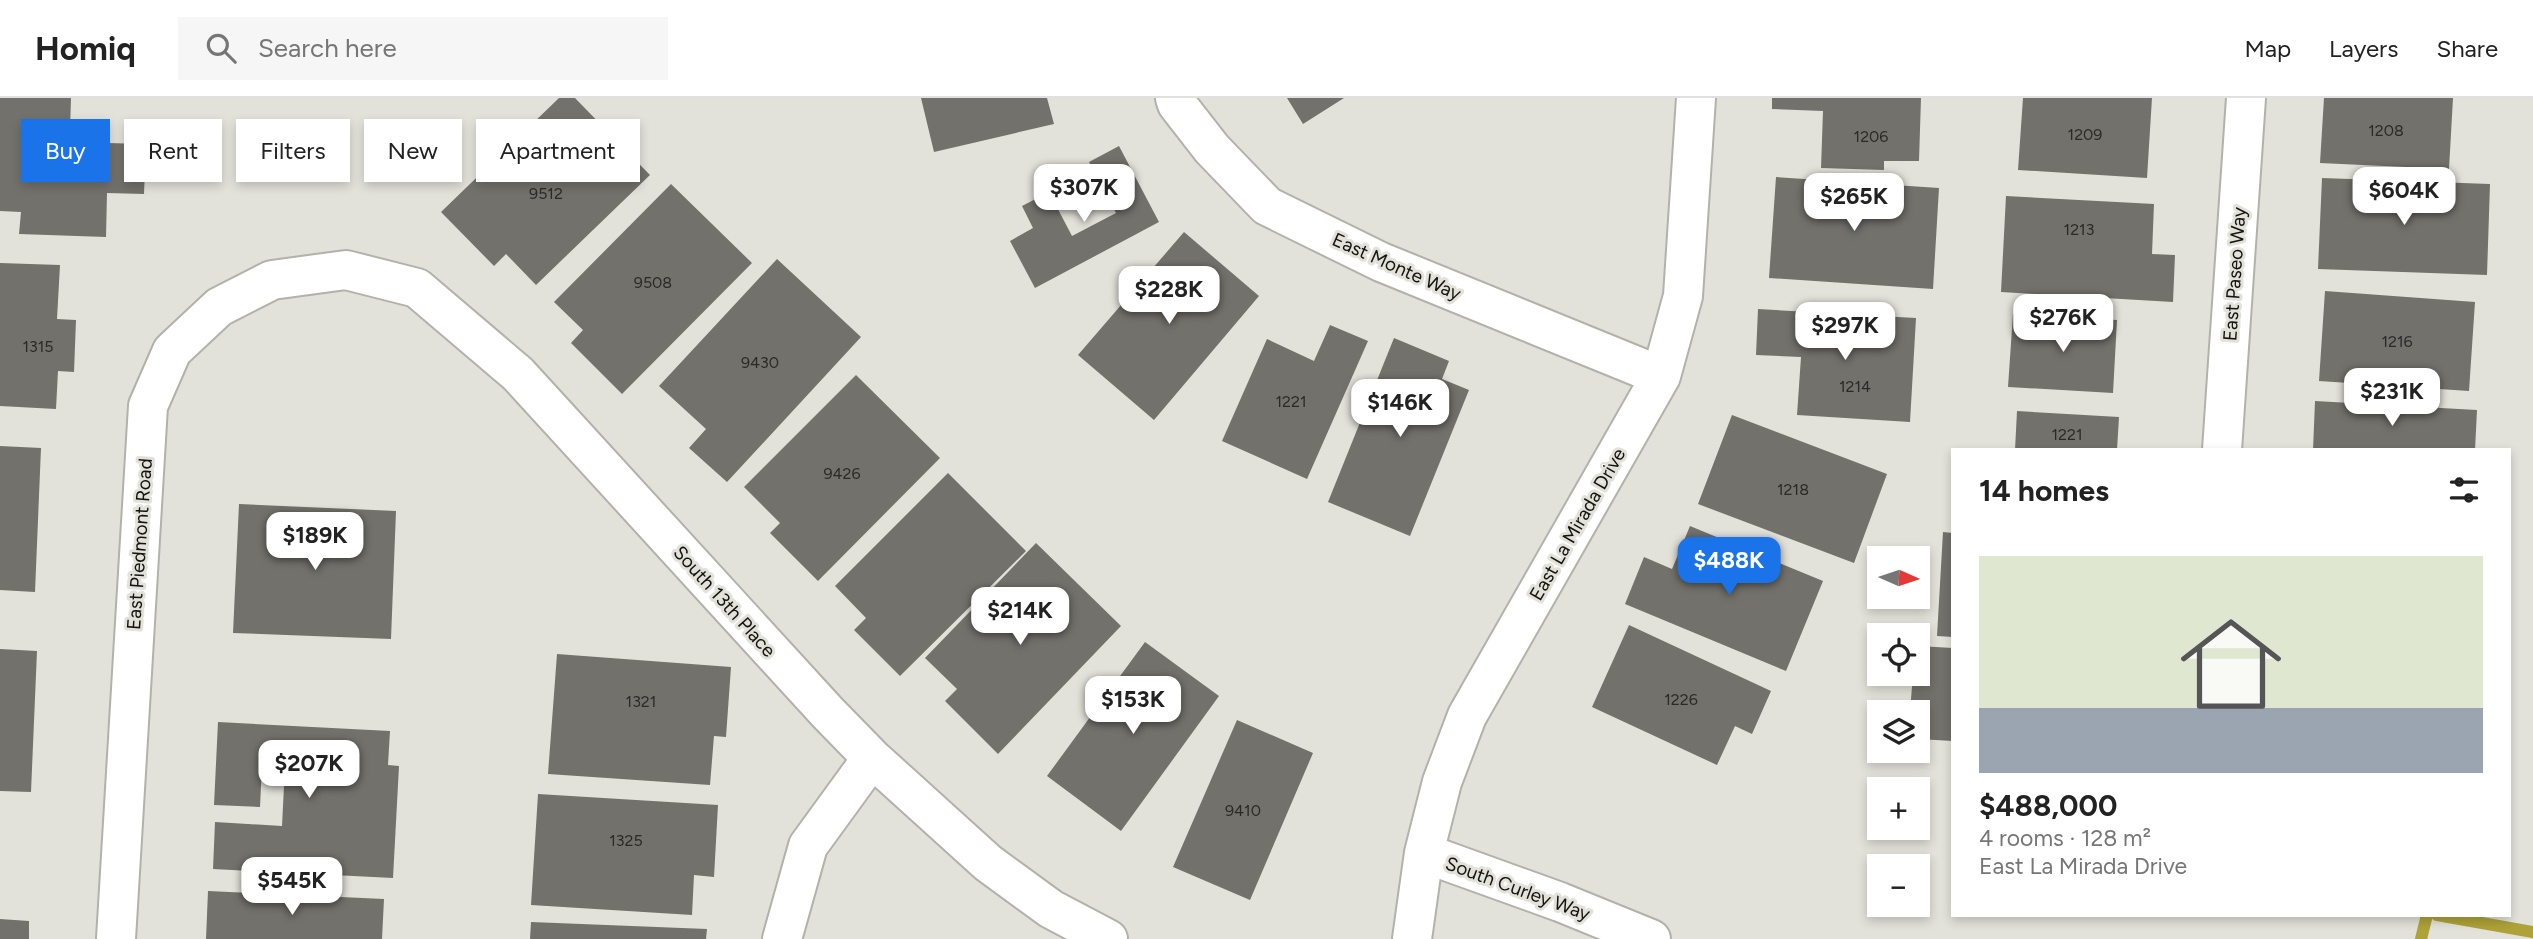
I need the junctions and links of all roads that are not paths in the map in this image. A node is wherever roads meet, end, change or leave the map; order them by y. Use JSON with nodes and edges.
{"nodes":[{"id":1,"x":1175,"y":98,"type":"edge"},
{"id":2,"x":1696,"y":98,"type":"edge"},
{"id":3,"x":2246,"y":98,"type":"edge"},
{"id":4,"x":346,"y":270,"type":"joint"},
{"id":5,"x":1661,"y":376,"type":"junction"},
{"id":6,"x":2222,"y":448,"type":"edge"},
{"id":7,"x":872,"y":758,"type":"junction"},
{"id":8,"x":1424,"y":853,"type":"junction"},
{"id":9,"x":116,"y":939,"type":"edge"},
{"id":10,"x":782,"y":939,"type":"edge"},
{"id":11,"x":1108,"y":939,"type":"edge"},
{"id":12,"x":1412,"y":939,"type":"edge"},
{"id":13,"x":1651,"y":939,"type":"edge"}],
"edges":[{"from":1,"to":5,"type":"street","name":"East Monte Way"},
{"from":2,"to":5,"type":"street","name":"East La Mirada Drive"},
{"from":3,"to":6,"type":"street","name":"East Paseo Way"},
{"from":4,"to":7,"type":"street","name":"South 13th Place"},
{"from":4,"to":9,"type":"street","name":"East Piedmont Road"},
{"from":5,"to":8,"type":"street","name":"East La Mirada Drive"},
{"from":7,"to":10,"type":"street"},
{"from":7,"to":11,"type":"street","name":"South 13th Place"},
{"from":8,"to":12,"type":"street","name":"East La Mirada Drive"},
{"from":8,"to":13,"type":"street","name":"South Curley Way"}]}
